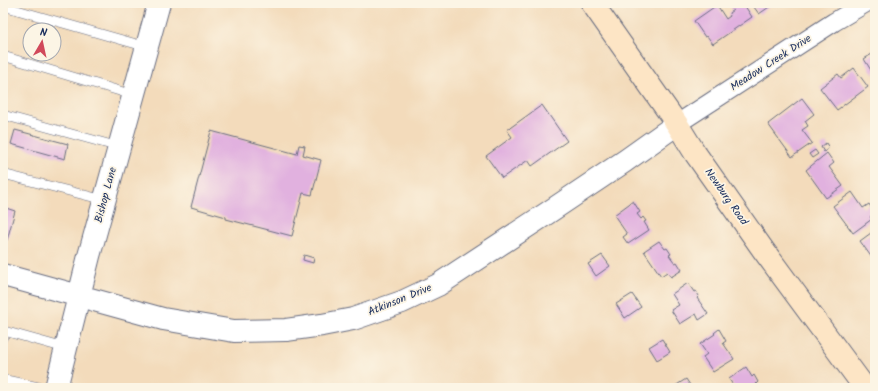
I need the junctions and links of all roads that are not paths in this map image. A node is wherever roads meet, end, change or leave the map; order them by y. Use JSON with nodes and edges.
{"nodes":[{"id":1,"x":158,"y":3,"type":"edge"},
{"id":2,"x":592,"y":3,"type":"edge"},
{"id":3,"x":866,"y":3,"type":"edge"},
{"id":4,"x":3,"y":6,"type":"edge"},
{"id":5,"x":147,"y":47,"type":"junction"},
{"id":6,"x":3,"y":56,"type":"edge"},
{"id":7,"x":133,"y":95,"type":"junction"},
{"id":8,"x":3,"y":115,"type":"edge"},
{"id":9,"x":677,"y":124,"type":"junction"},
{"id":10,"x":119,"y":147,"type":"junction"},
{"id":11,"x":3,"y":174,"type":"edge"},
{"id":12,"x":104,"y":200,"type":"junction"},
{"id":13,"x":3,"y":275,"type":"edge"},
{"id":14,"x":79,"y":297,"type":"junction"},
{"id":15,"x":3,"y":337,"type":"edge"},
{"id":16,"x":65,"y":348,"type":"junction"},
{"id":17,"x":4,"y":388,"type":"edge"},
{"id":18,"x":43,"y":388,"type":"edge"},
{"id":19,"x":56,"y":388,"type":"edge"},
{"id":20,"x":865,"y":388,"type":"edge"}],
"edges":[{"from":1,"to":5,"type":"street","name":"Bishop Lane"},
{"from":2,"to":9,"type":"main road","name":"Newburg Road"},
{"from":3,"to":9,"type":"street","name":"Meadow Creek Drive"},
{"from":4,"to":5,"type":"lane"},
{"from":5,"to":7,"type":"street","name":"Bishop Lane"},
{"from":6,"to":7,"type":"lane"},
{"from":7,"to":10,"type":"street","name":"Bishop Lane"},
{"from":8,"to":10,"type":"lane"},
{"from":9,"to":14,"type":"street","name":"Atkinson Drive"},
{"from":9,"to":20,"type":"main road","name":"Newburg Road"},
{"from":10,"to":12,"type":"street","name":"Bishop Lane"},
{"from":11,"to":12,"type":"lane"},
{"from":12,"to":14,"type":"street","name":"Bishop Lane"},
{"from":13,"to":14,"type":"street","name":"Atkinson Drive"},
{"from":14,"to":16,"type":"street","name":"Bishop Lane"},
{"from":15,"to":16,"type":"lane"},
{"from":16,"to":19,"type":"street","name":"Bishop Lane"},
{"from":17,"to":18,"type":"lane"}]}
